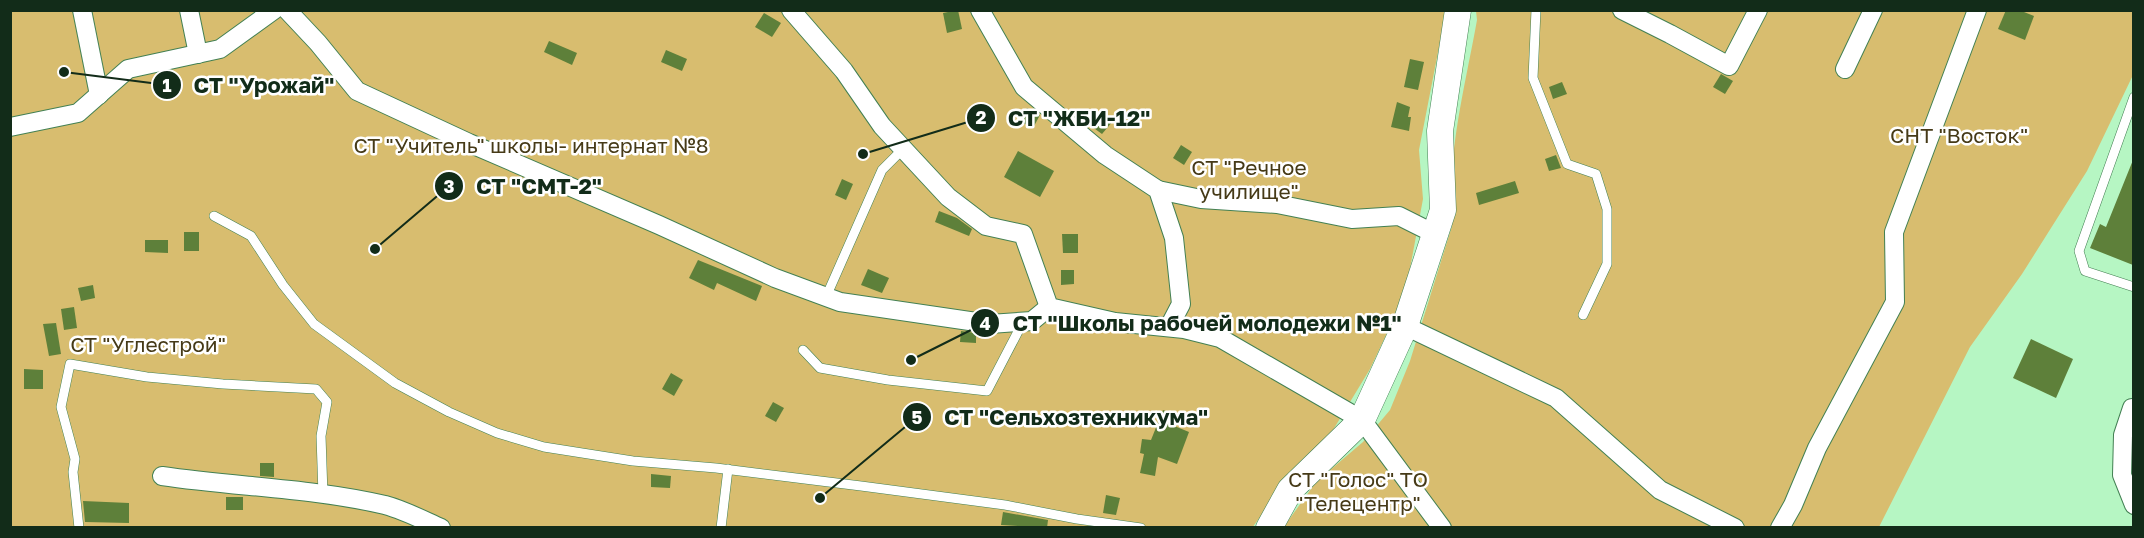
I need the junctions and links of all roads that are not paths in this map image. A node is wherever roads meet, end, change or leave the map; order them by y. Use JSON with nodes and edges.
{"nodes":[{"id":1,"x":82,"y":10,"type":"edge"},
{"id":2,"x":189,"y":10,"type":"edge"},
{"id":3,"x":274,"y":10,"type":"edge"},
{"id":4,"x":286,"y":10,"type":"edge"},
{"id":5,"x":791,"y":10,"type":"edge"},
{"id":6,"x":980,"y":10,"type":"edge"},
{"id":7,"x":1458,"y":10,"type":"edge"},
{"id":8,"x":1536,"y":10,"type":"edge"},
{"id":9,"x":1622,"y":10,"type":"edge"},
{"id":10,"x":1758,"y":10,"type":"edge"},
{"id":11,"x":1873,"y":10,"type":"edge"},
{"id":12,"x":1977,"y":10,"type":"edge"},
{"id":13,"x":198,"y":54,"type":"junction"},
{"id":14,"x":1845,"y":69,"type":"dead end"},
{"id":15,"x":99,"y":95,"type":"junction"},
{"id":16,"x":2133,"y":97,"type":"edge"},
{"id":17,"x":10,"y":127,"type":"edge"},
{"id":18,"x":903,"y":149,"type":"junction"},
{"id":19,"x":1158,"y":190,"type":"junction"},
{"id":20,"x":214,"y":216,"type":"dead end"},
{"id":21,"x":1435,"y":234,"type":"junction"},
{"id":22,"x":2133,"y":287,"type":"edge"},
{"id":23,"x":826,"y":297,"type":"junction"},
{"id":24,"x":1049,"y":307,"type":"junction"},
{"id":25,"x":1582,"y":315,"type":"dead end"},
{"id":26,"x":1023,"y":322,"type":"junction"},
{"id":27,"x":1405,"y":326,"type":"junction"},
{"id":28,"x":1169,"y":327,"type":"junction"},
{"id":29,"x":803,"y":350,"type":"dead end"},
{"id":30,"x":2133,"y":408,"type":"edge"},
{"id":31,"x":1362,"y":420,"type":"junction"},
{"id":32,"x":728,"y":469,"type":"junction"},
{"id":33,"x":162,"y":476,"type":"dead end"},
{"id":34,"x":323,"y":495,"type":"junction"},
{"id":35,"x":2133,"y":506,"type":"edge"},
{"id":36,"x":79,"y":528,"type":"edge"},
{"id":37,"x":441,"y":528,"type":"edge"},
{"id":38,"x":721,"y":528,"type":"edge"},
{"id":39,"x":1141,"y":528,"type":"edge"},
{"id":40,"x":1269,"y":528,"type":"edge"},
{"id":41,"x":1442,"y":528,"type":"edge"},
{"id":42,"x":1735,"y":528,"type":"edge"},
{"id":43,"x":1780,"y":528,"type":"edge"}],
"edges":[{"from":1,"to":15,"type":"street"},
{"from":2,"to":13,"type":"street"},
{"from":3,"to":13,"type":"street"},
{"from":4,"to":23,"type":"street"},
{"from":5,"to":18,"type":"street"},
{"from":6,"to":19,"type":"street"},
{"from":7,"to":21,"type":"street"},
{"from":8,"to":25,"type":"lane"},
{"from":9,"to":10,"type":"street"},
{"from":11,"to":14,"type":"street"},
{"from":12,"to":43,"type":"street"},
{"from":13,"to":15,"type":"street"},
{"from":15,"to":17,"type":"street"},
{"from":16,"to":22,"type":"lane"},
{"from":18,"to":23,"type":"lane"},
{"from":18,"to":24,"type":"street"},
{"from":19,"to":21,"type":"street"},
{"from":19,"to":28,"type":"street"},
{"from":20,"to":32,"type":"lane"},
{"from":21,"to":27,"type":"street"},
{"from":23,"to":26,"type":"street"},
{"from":24,"to":26,"type":"street"},
{"from":24,"to":28,"type":"street"},
{"from":26,"to":29,"type":"lane"},
{"from":27,"to":31,"type":"street"},
{"from":27,"to":42,"type":"street"},
{"from":28,"to":31,"type":"street"},
{"from":30,"to":35,"type":"street"},
{"from":31,"to":40,"type":"street"},
{"from":31,"to":41,"type":"street"},
{"from":32,"to":38,"type":"lane"},
{"from":32,"to":39,"type":"lane"},
{"from":33,"to":34,"type":"street"},
{"from":34,"to":36,"type":"lane"},
{"from":34,"to":37,"type":"street"}]}
